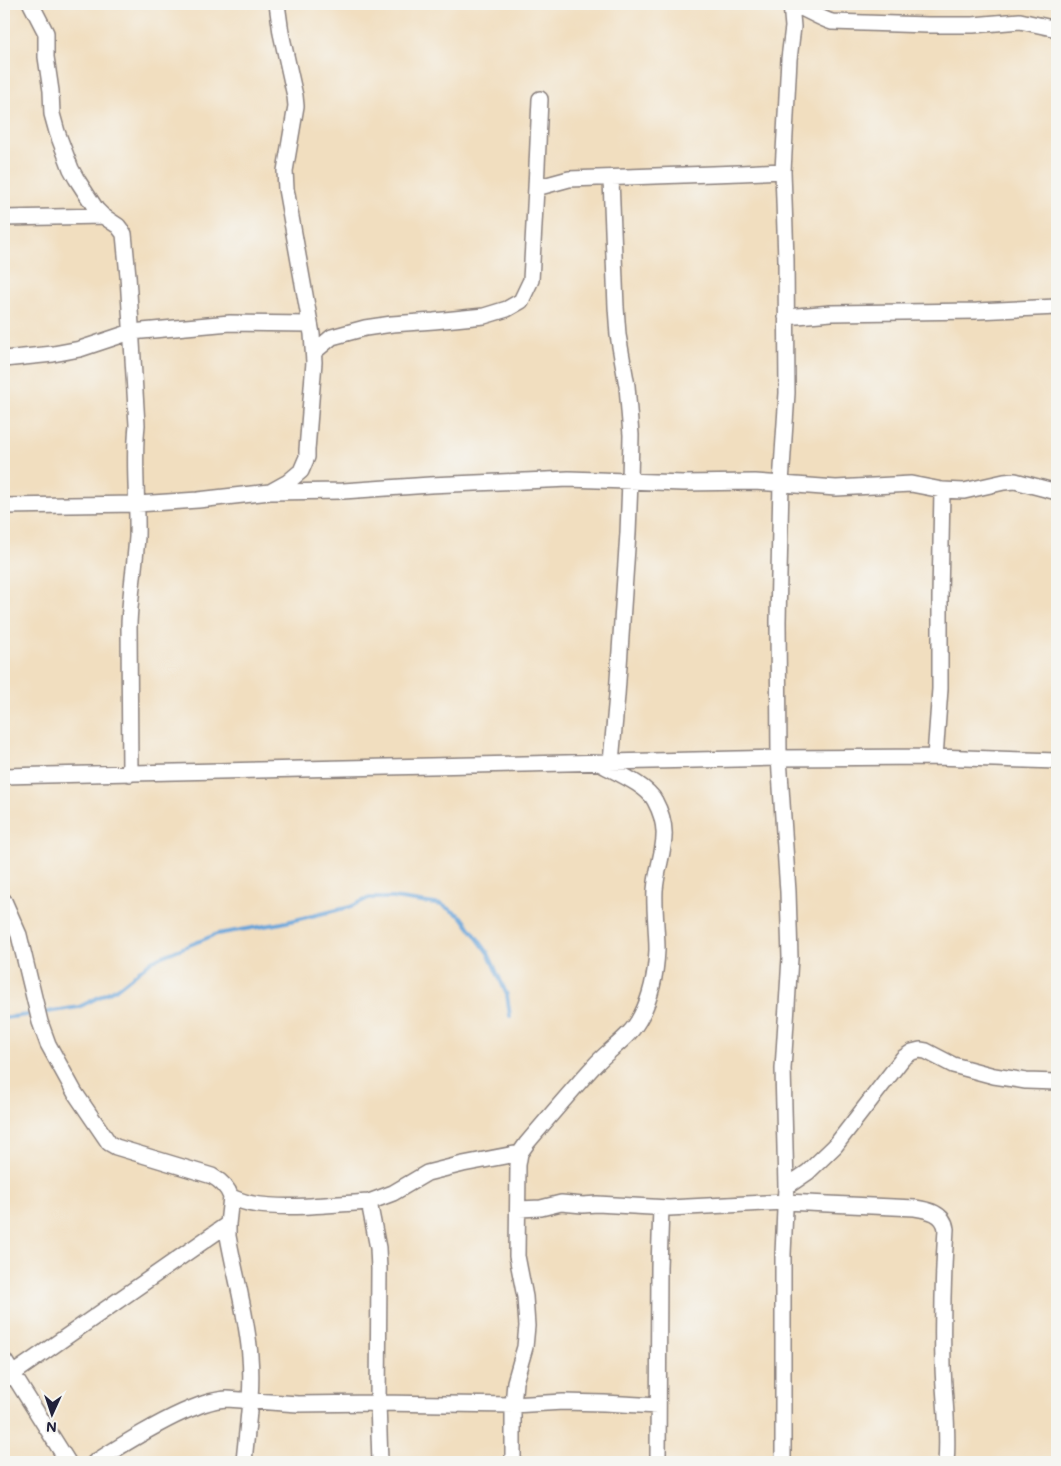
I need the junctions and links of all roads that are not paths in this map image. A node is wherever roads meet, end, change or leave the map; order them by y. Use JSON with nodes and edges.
{"nodes":[{"id":1,"x":31,"y":4,"type":"edge"},
{"id":2,"x":277,"y":4,"type":"edge"},
{"id":3,"x":792,"y":4,"type":"edge"},
{"id":4,"x":1057,"y":29,"type":"edge"},
{"id":5,"x":540,"y":99,"type":"dead end"},
{"id":6,"x":783,"y":170,"type":"junction"},
{"id":7,"x":611,"y":179,"type":"junction"},
{"id":8,"x":536,"y":188,"type":"junction"},
{"id":9,"x":103,"y":216,"type":"junction"},
{"id":10,"x":4,"y":218,"type":"edge"},
{"id":11,"x":1057,"y":307,"type":"edge"},
{"id":12,"x":786,"y":317,"type":"junction"},
{"id":13,"x":310,"y":324,"type":"junction"},
{"id":14,"x":131,"y":332,"type":"junction"},
{"id":15,"x":314,"y":352,"type":"junction"},
{"id":16,"x":4,"y":359,"type":"edge"},
{"id":17,"x":630,"y":480,"type":"junction"},
{"id":18,"x":781,"y":483,"type":"junction"},
{"id":19,"x":942,"y":490,"type":"junction"},
{"id":20,"x":270,"y":492,"type":"junction"},
{"id":21,"x":1057,"y":492,"type":"edge"},
{"id":22,"x":137,"y":504,"type":"junction"},
{"id":23,"x":4,"y":506,"type":"edge"},
{"id":24,"x":935,"y":757,"type":"junction"},
{"id":25,"x":779,"y":758,"type":"junction"},
{"id":26,"x":604,"y":762,"type":"junction"},
{"id":27,"x":1057,"y":762,"type":"edge"},
{"id":28,"x":130,"y":774,"type":"junction"},
{"id":29,"x":4,"y":776,"type":"edge"},
{"id":30,"x":4,"y":901,"type":"edge"},
{"id":31,"x":1057,"y":1082,"type":"edge"},
{"id":32,"x":520,"y":1153,"type":"junction"},
{"id":33,"x":786,"y":1187,"type":"junction"},
{"id":34,"x":231,"y":1197,"type":"junction"},
{"id":35,"x":369,"y":1202,"type":"junction"},
{"id":36,"x":785,"y":1202,"type":"junction"},
{"id":37,"x":661,"y":1208,"type":"junction"},
{"id":38,"x":519,"y":1209,"type":"junction"},
{"id":39,"x":228,"y":1224,"type":"junction"},
{"id":40,"x":4,"y":1360,"type":"edge"},
{"id":41,"x":8,"y":1378,"type":"edge"},
{"id":42,"x":250,"y":1400,"type":"junction"},
{"id":43,"x":378,"y":1403,"type":"junction"},
{"id":44,"x":513,"y":1405,"type":"junction"},
{"id":45,"x":658,"y":1406,"type":"junction"},
{"id":46,"x":68,"y":1462,"type":"edge"},
{"id":47,"x":95,"y":1462,"type":"edge"},
{"id":48,"x":244,"y":1462,"type":"edge"},
{"id":49,"x":380,"y":1462,"type":"edge"},
{"id":50,"x":513,"y":1462,"type":"edge"},
{"id":51,"x":658,"y":1462,"type":"edge"},
{"id":52,"x":783,"y":1462,"type":"edge"},
{"id":53,"x":946,"y":1462,"type":"edge"}],
"edges":[{"from":1,"to":9,"type":"street"},
{"from":2,"to":13,"type":"street"},
{"from":3,"to":4,"type":"street"},
{"from":3,"to":6,"type":"street"},
{"from":5,"to":8,"type":"street"},
{"from":6,"to":7,"type":"street"},
{"from":6,"to":12,"type":"street"},
{"from":7,"to":8,"type":"street"},
{"from":7,"to":17,"type":"street"},
{"from":8,"to":15,"type":"street"},
{"from":9,"to":10,"type":"street"},
{"from":9,"to":14,"type":"street"},
{"from":11,"to":12,"type":"street"},
{"from":12,"to":18,"type":"street"},
{"from":13,"to":14,"type":"street"},
{"from":13,"to":15,"type":"street"},
{"from":14,"to":16,"type":"street"},
{"from":14,"to":22,"type":"street"},
{"from":15,"to":20,"type":"street"},
{"from":17,"to":18,"type":"street"},
{"from":17,"to":20,"type":"street"},
{"from":17,"to":26,"type":"street"},
{"from":18,"to":19,"type":"street"},
{"from":18,"to":25,"type":"street"},
{"from":19,"to":21,"type":"street"},
{"from":19,"to":24,"type":"street"},
{"from":20,"to":22,"type":"street"},
{"from":22,"to":23,"type":"street"},
{"from":22,"to":28,"type":"street"},
{"from":24,"to":25,"type":"street"},
{"from":24,"to":27,"type":"street"},
{"from":25,"to":26,"type":"street"},
{"from":25,"to":33,"type":"street"},
{"from":26,"to":28,"type":"street"},
{"from":26,"to":32,"type":"street"},
{"from":28,"to":29,"type":"street"},
{"from":30,"to":34,"type":"street"},
{"from":31,"to":33,"type":"street"},
{"from":32,"to":35,"type":"street"},
{"from":32,"to":38,"type":"street"},
{"from":33,"to":36,"type":"street"},
{"from":34,"to":35,"type":"street"},
{"from":34,"to":39,"type":"street"},
{"from":35,"to":43,"type":"street"},
{"from":36,"to":37,"type":"street"},
{"from":36,"to":52,"type":"street"},
{"from":36,"to":53,"type":"street"},
{"from":37,"to":38,"type":"street"},
{"from":37,"to":45,"type":"street"},
{"from":38,"to":44,"type":"street"},
{"from":39,"to":41,"type":"street"},
{"from":39,"to":42,"type":"street"},
{"from":40,"to":41,"type":"street"},
{"from":41,"to":46,"type":"street"},
{"from":42,"to":43,"type":"street"},
{"from":42,"to":47,"type":"street"},
{"from":42,"to":48,"type":"street"},
{"from":43,"to":44,"type":"street"},
{"from":43,"to":49,"type":"street"},
{"from":44,"to":45,"type":"street"},
{"from":44,"to":50,"type":"street"},
{"from":45,"to":51,"type":"street"}]}
